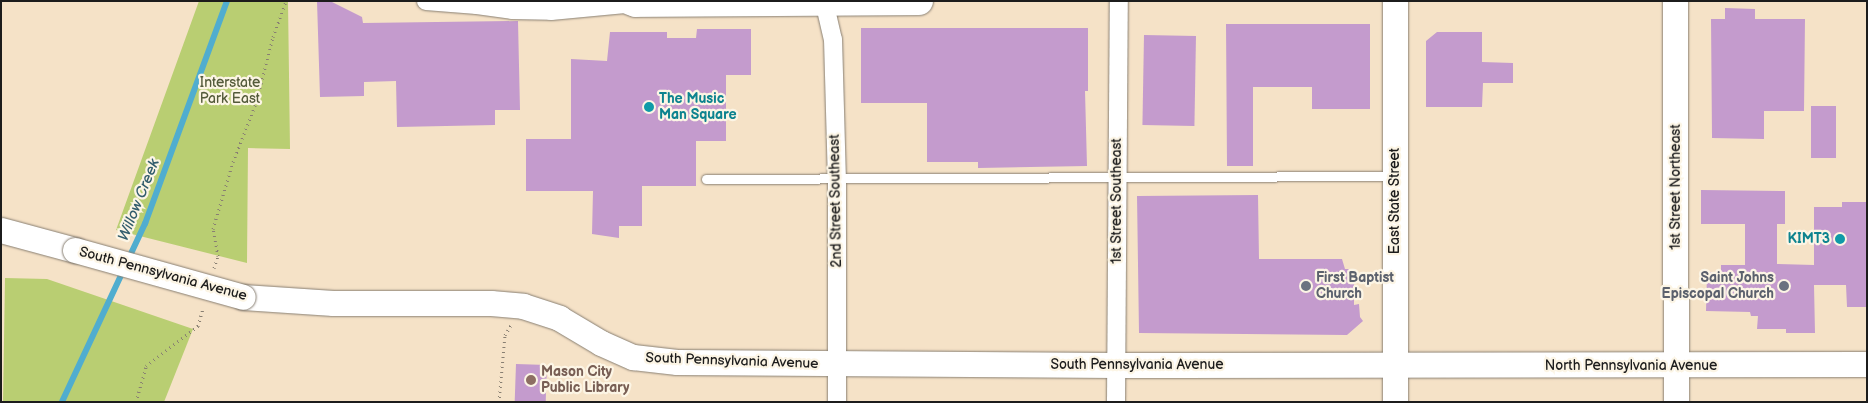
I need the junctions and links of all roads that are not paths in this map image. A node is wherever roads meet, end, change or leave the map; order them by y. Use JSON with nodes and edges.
{"nodes":[{"id":1,"x":426,"y":1,"type":"edge"},
{"id":2,"x":919,"y":1,"type":"edge"},
{"id":3,"x":1119,"y":1,"type":"edge"},
{"id":4,"x":1395,"y":1,"type":"edge"},
{"id":5,"x":1675,"y":1,"type":"edge"},
{"id":6,"x":633,"y":2,"type":"edge"},
{"id":7,"x":824,"y":2,"type":"edge"},
{"id":8,"x":483,"y":3,"type":"edge"},
{"id":9,"x":1395,"y":176,"type":"junction"},
{"id":10,"x":1116,"y":177,"type":"junction"},
{"id":11,"x":837,"y":178,"type":"junction"},
{"id":12,"x":706,"y":179,"type":"dead end"},
{"id":13,"x":1,"y":230,"type":"edge"},
{"id":14,"x":837,"y":364,"type":"junction"},
{"id":15,"x":1867,"y":364,"type":"edge"},
{"id":16,"x":1116,"y":365,"type":"junction"},
{"id":17,"x":1395,"y":365,"type":"junction"},
{"id":18,"x":1676,"y":366,"type":"junction"},
{"id":19,"x":837,"y":402,"type":"edge"},
{"id":20,"x":1116,"y":402,"type":"edge"},
{"id":21,"x":1395,"y":402,"type":"edge"},
{"id":22,"x":1676,"y":402,"type":"edge"}],
"edges":[{"from":1,"to":8,"type":"street"},
{"from":2,"to":7,"type":"main road"},
{"from":3,"to":10,"type":"street","name":"1st Street Southeast"},
{"from":4,"to":9,"type":"main road","name":"East State Street"},
{"from":5,"to":18,"type":"main road","name":"1st Street Northeast"},
{"from":6,"to":7,"type":"main road"},
{"from":6,"to":8,"type":"street"},
{"from":7,"to":11,"type":"street","name":"2nd Street Southeast"},
{"from":9,"to":10,"type":"lane"},
{"from":9,"to":17,"type":"main road","name":"East State Street"},
{"from":10,"to":11,"type":"lane"},
{"from":10,"to":16,"type":"street","name":"1st Street Southeast"},
{"from":11,"to":12,"type":"lane"},
{"from":11,"to":14,"type":"street","name":"2nd Street Southeast"},
{"from":13,"to":14,"type":"main road","name":"South Pennsylvania Avenue","bridge":true},
{"from":14,"to":16,"type":"main road","name":"South Pennsylvania Avenue"},
{"from":14,"to":19,"type":"street","name":"2nd Street Southeast"},
{"from":15,"to":18,"type":"main road","name":"North Pennsylvania Avenue"},
{"from":16,"to":17,"type":"main road","name":"South Pennsylvania Avenue"},
{"from":16,"to":20,"type":"street","name":"1st Street Southeast"},
{"from":17,"to":18,"type":"main road","name":"North Pennsylvania Avenue"},
{"from":17,"to":21,"type":"main road","name":"East State Street"},
{"from":18,"to":22,"type":"main road","name":"1st Street Northeast"}]}
